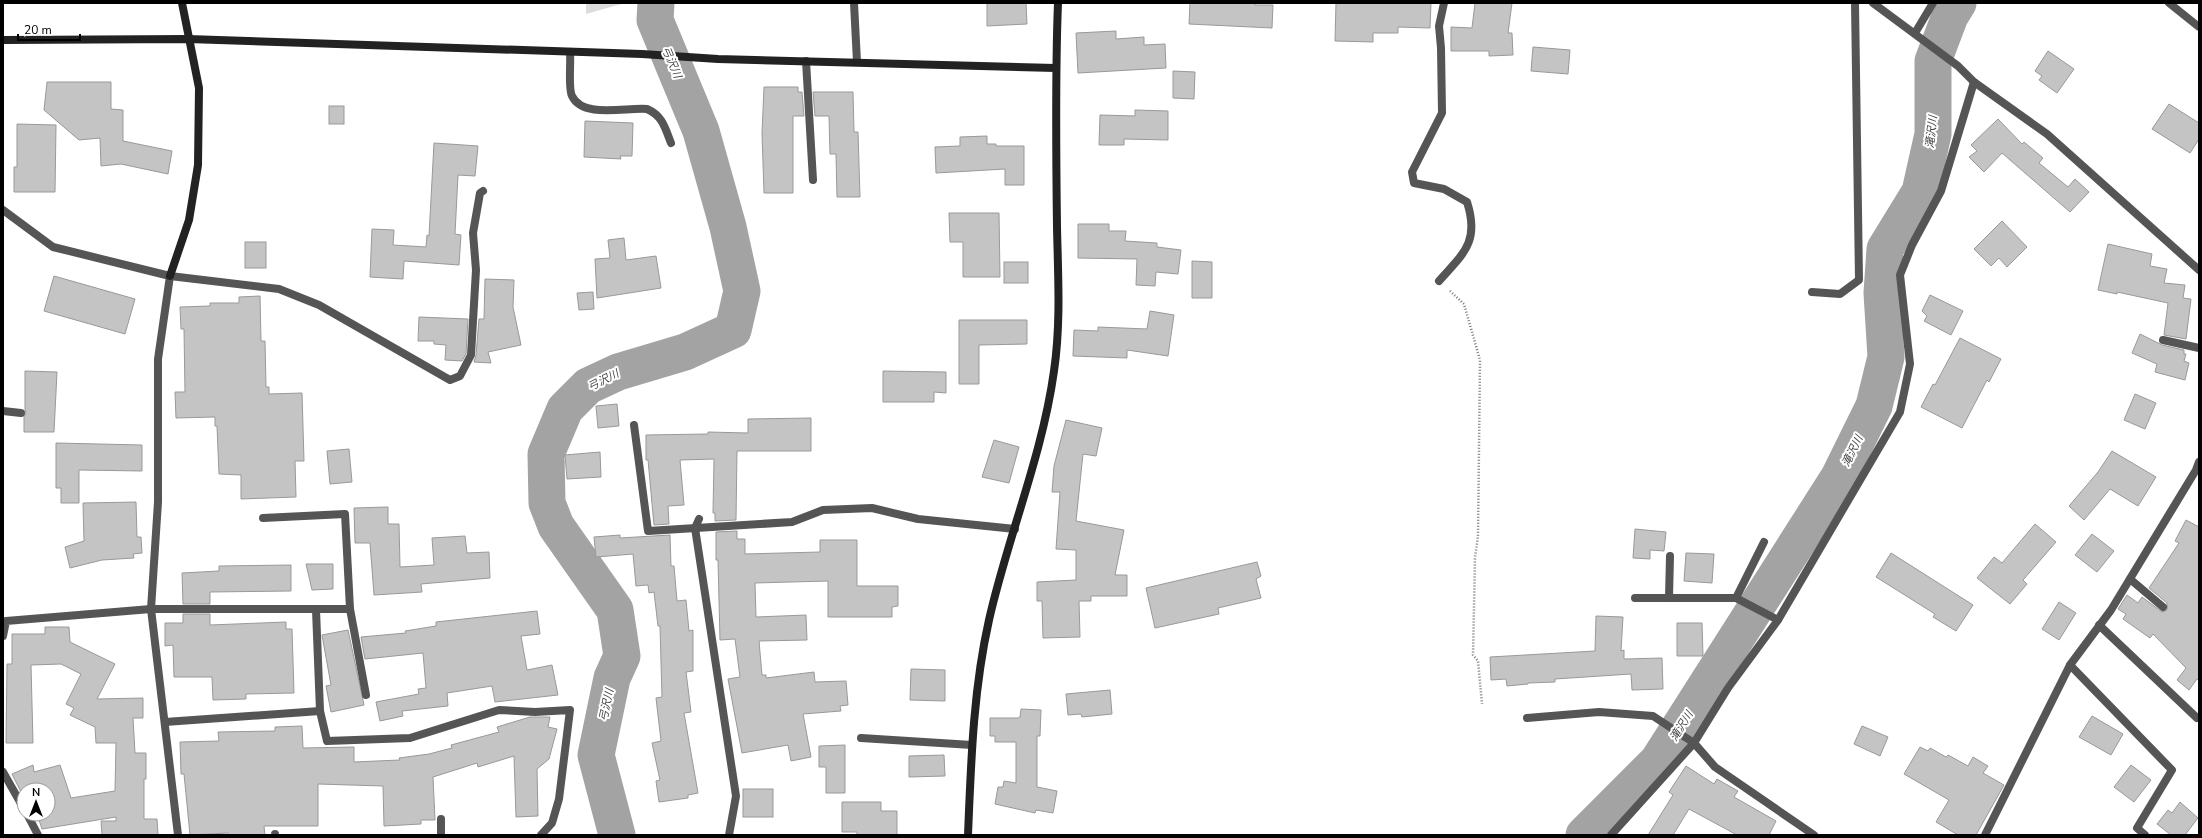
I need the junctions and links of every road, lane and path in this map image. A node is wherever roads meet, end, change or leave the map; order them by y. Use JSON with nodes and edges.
{"nodes":[{"id":1,"x":182,"y":3,"type":"edge"},
{"id":2,"x":854,"y":3,"type":"edge"},
{"id":3,"x":1058,"y":3,"type":"edge"},
{"id":4,"x":1444,"y":3,"type":"edge"},
{"id":5,"x":1855,"y":3,"type":"edge"},
{"id":6,"x":1873,"y":3,"type":"edge"},
{"id":7,"x":1933,"y":3,"type":"edge"},
{"id":8,"x":2169,"y":3,"type":"edge"},
{"id":9,"x":2199,"y":27,"type":"edge"},
{"id":10,"x":1915,"y":33,"type":"junction"},
{"id":11,"x":188,"y":39,"type":"junction"},
{"id":12,"x":3,"y":40,"type":"edge"},
{"id":13,"x":570,"y":53,"type":"junction"},
{"id":14,"x":806,"y":61,"type":"junction"},
{"id":15,"x":857,"y":62,"type":"junction"},
{"id":16,"x":1056,"y":68,"type":"junction"},
{"id":17,"x":1974,"y":82,"type":"junction"},
{"id":18,"x":671,"y":143,"type":"dead end"},
{"id":19,"x":813,"y":180,"type":"dead end"},
{"id":20,"x":483,"y":191,"type":"dead end"},
{"id":21,"x":3,"y":210,"type":"edge"},
{"id":22,"x":2199,"y":270,"type":"edge"},
{"id":23,"x":170,"y":276,"type":"junction"},
{"id":24,"x":1439,"y":282,"type":"joint"},
{"id":25,"x":1812,"y":292,"type":"dead end"},
{"id":26,"x":2163,"y":340,"type":"dead end"},
{"id":27,"x":2199,"y":348,"type":"edge"},
{"id":28,"x":3,"y":411,"type":"edge"},
{"id":29,"x":21,"y":413,"type":"dead end"},
{"id":30,"x":634,"y":425,"type":"dead end"},
{"id":31,"x":2199,"y":462,"type":"edge"},
{"id":32,"x":263,"y":518,"type":"dead end"},
{"id":33,"x":699,"y":518,"type":"dead end"},
{"id":34,"x":695,"y":528,"type":"junction"},
{"id":35,"x":1015,"y":529,"type":"junction"},
{"id":36,"x":1764,"y":542,"type":"dead end"},
{"id":37,"x":1670,"y":556,"type":"dead end"},
{"id":38,"x":2130,"y":579,"type":"junction"},
{"id":39,"x":1636,"y":598,"type":"dead end"},
{"id":40,"x":1669,"y":598,"type":"junction"},
{"id":41,"x":1736,"y":598,"type":"junction"},
{"id":42,"x":2163,"y":607,"type":"dead end"},
{"id":43,"x":151,"y":609,"type":"junction"},
{"id":44,"x":350,"y":609,"type":"junction"},
{"id":45,"x":316,"y":610,"type":"junction"},
{"id":46,"x":1778,"y":620,"type":"junction"},
{"id":47,"x":2099,"y":625,"type":"junction"},
{"id":48,"x":3,"y":636,"type":"edge"},
{"id":49,"x":2070,"y":665,"type":"junction"},
{"id":50,"x":366,"y":695,"type":"dead end"},
{"id":51,"x":1482,"y":704,"type":"dead end"},
{"id":52,"x":320,"y":711,"type":"junction"},
{"id":53,"x":1527,"y":718,"type":"dead end"},
{"id":54,"x":2197,"y":718,"type":"dead end"},
{"id":55,"x":165,"y":722,"type":"junction"},
{"id":56,"x":861,"y":738,"type":"dead end"},
{"id":57,"x":1694,"y":742,"type":"junction"},
{"id":58,"x":972,"y":745,"type":"junction"},
{"id":59,"x":3,"y":772,"type":"edge"},
{"id":60,"x":16,"y":795,"type":"edge"},
{"id":61,"x":441,"y":819,"type":"dead end"},
{"id":62,"x":31,"y":822,"type":"edge"},
{"id":63,"x":38,"y":835,"type":"edge"},
{"id":64,"x":178,"y":835,"type":"edge"},
{"id":65,"x":441,"y":835,"type":"edge"},
{"id":66,"x":541,"y":835,"type":"edge"},
{"id":67,"x":729,"y":835,"type":"edge"},
{"id":68,"x":968,"y":835,"type":"edge"},
{"id":69,"x":1611,"y":835,"type":"edge"},
{"id":70,"x":1814,"y":835,"type":"edge"},
{"id":71,"x":1985,"y":835,"type":"edge"},
{"id":72,"x":2146,"y":835,"type":"edge"}],
"edges":[{"from":1,"to":11,"type":"street"},
{"from":2,"to":15,"type":"street"},
{"from":3,"to":16,"type":"street"},
{"from":4,"to":24,"type":"street"},
{"from":5,"to":25,"type":"street"},
{"from":6,"to":10,"type":"street"},
{"from":7,"to":10,"type":"street"},
{"from":8,"to":9,"type":"street"},
{"from":10,"to":17,"type":"street"},
{"from":11,"to":12,"type":"street"},
{"from":11,"to":13,"type":"street"},
{"from":11,"to":23,"type":"street"},
{"from":13,"to":14,"type":"street"},
{"from":13,"to":18,"type":"street"},
{"from":14,"to":15,"type":"street"},
{"from":14,"to":19,"type":"street"},
{"from":15,"to":16,"type":"street"},
{"from":16,"to":35,"type":"street"},
{"from":17,"to":22,"type":"street"},
{"from":17,"to":46,"type":"street"},
{"from":20,"to":23,"type":"street"},
{"from":21,"to":23,"type":"street"},
{"from":23,"to":43,"type":"street"},
{"from":24,"to":51,"type":"path"},
{"from":26,"to":27,"type":"street"},
{"from":28,"to":29,"type":"street"},
{"from":30,"to":34,"type":"street"},
{"from":31,"to":38,"type":"street"},
{"from":32,"to":44,"type":"street"},
{"from":33,"to":34,"type":"street"},
{"from":34,"to":35,"type":"street"},
{"from":34,"to":67,"type":"street"},
{"from":35,"to":58,"type":"street"},
{"from":36,"to":41,"type":"street"},
{"from":37,"to":40,"type":"street"},
{"from":38,"to":42,"type":"street"},
{"from":38,"to":47,"type":"street"},
{"from":39,"to":40,"type":"street"},
{"from":40,"to":41,"type":"street"},
{"from":41,"to":46,"type":"street"},
{"from":43,"to":45,"type":"street"},
{"from":43,"to":48,"type":"street"},
{"from":43,"to":55,"type":"street"},
{"from":44,"to":45,"type":"street"},
{"from":44,"to":50,"type":"street"},
{"from":45,"to":52,"type":"street"},
{"from":46,"to":57,"type":"street"},
{"from":47,"to":49,"type":"street"},
{"from":47,"to":54,"type":"street"},
{"from":49,"to":71,"type":"street"},
{"from":49,"to":72,"type":"street"},
{"from":52,"to":55,"type":"street"},
{"from":52,"to":66,"type":"street"},
{"from":53,"to":57,"type":"street"},
{"from":55,"to":64,"type":"street"},
{"from":56,"to":58,"type":"street"},
{"from":57,"to":69,"type":"street"},
{"from":57,"to":70,"type":"street"},
{"from":58,"to":68,"type":"street"},
{"from":59,"to":60,"type":"street"},
{"from":61,"to":65,"type":"street"},
{"from":62,"to":63,"type":"street"}]}
